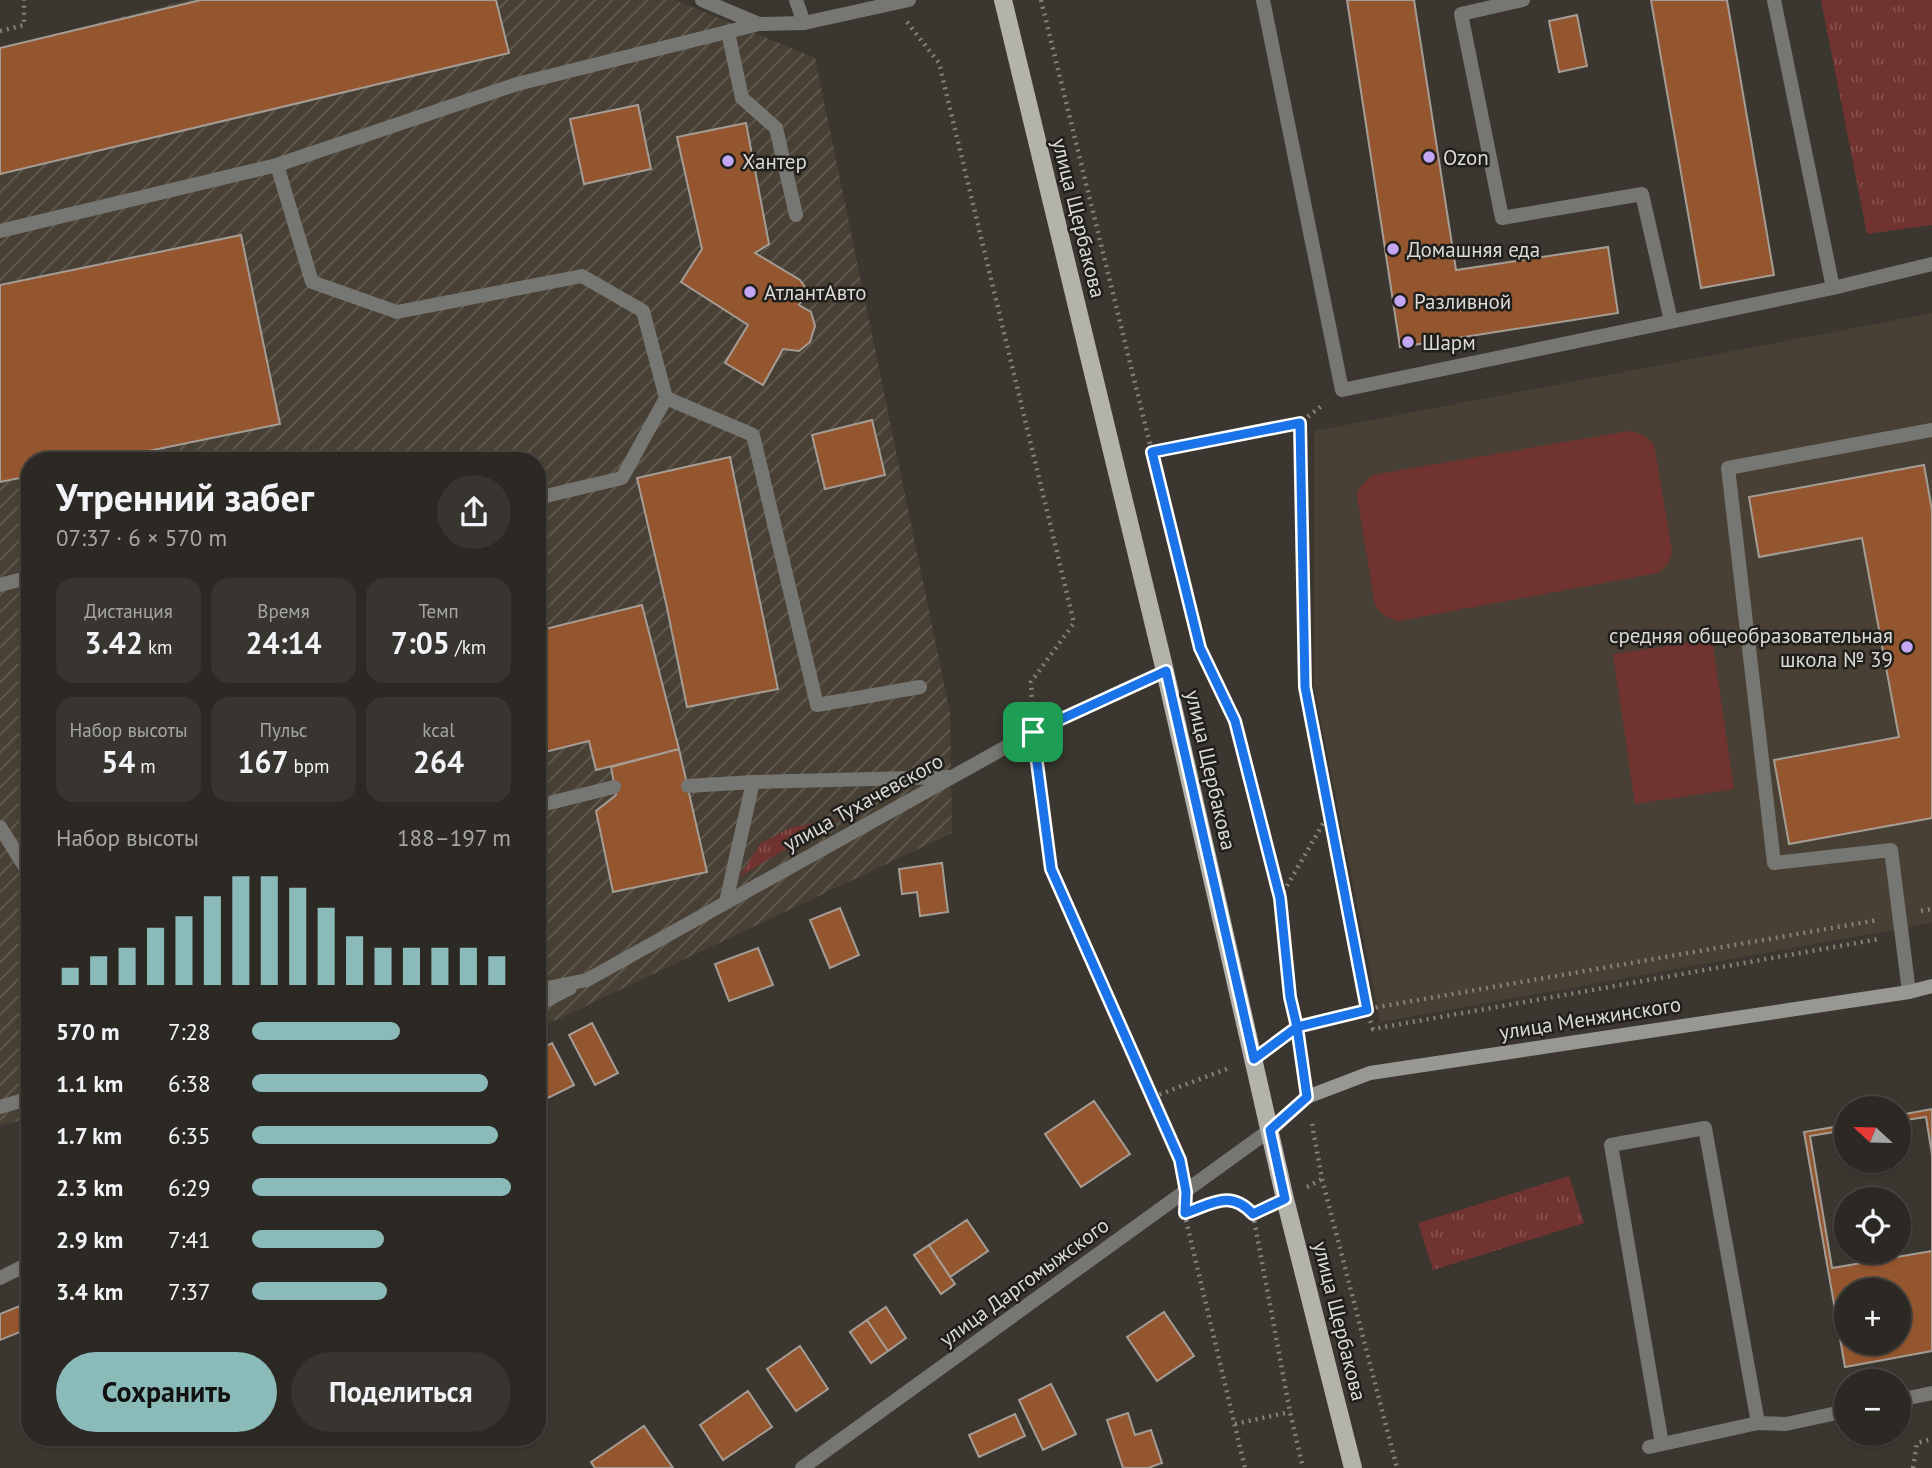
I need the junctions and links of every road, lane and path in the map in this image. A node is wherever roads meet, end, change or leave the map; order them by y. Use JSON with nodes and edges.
{"nodes":[{"id":1,"x":24,"y":0,"type":"edge"},
{"id":2,"x":702,"y":0,"type":"edge"},
{"id":3,"x":796,"y":0,"type":"edge"},
{"id":4,"x":909,"y":0,"type":"edge"},
{"id":5,"x":1003,"y":0,"type":"edge"},
{"id":6,"x":1041,"y":0,"type":"edge"},
{"id":7,"x":1263,"y":0,"type":"edge"},
{"id":8,"x":1523,"y":0,"type":"edge"},
{"id":9,"x":1774,"y":0,"type":"edge"},
{"id":10,"x":893,"y":5,"type":"junction"},
{"id":11,"x":804,"y":23,"type":"junction"},
{"id":12,"x":759,"y":24,"type":"junction"},
{"id":13,"x":0,"y":31,"type":"edge"},
{"id":14,"x":728,"y":32,"type":"junction"},
{"id":15,"x":277,"y":165,"type":"junction"},
{"id":16,"x":796,"y":215,"type":"dead end"},
{"id":17,"x":0,"y":231,"type":"edge"},
{"id":18,"x":1932,"y":264,"type":"edge"},
{"id":19,"x":1833,"y":288,"type":"junction"},
{"id":20,"x":1671,"y":321,"type":"junction"},
{"id":21,"x":1342,"y":390,"type":"junction"},
{"id":22,"x":666,"y":398,"type":"junction"},
{"id":23,"x":1300,"y":423,"type":"junction"},
{"id":24,"x":1932,"y":430,"type":"edge"},
{"id":25,"x":1152,"y":452,"type":"junction"},
{"id":26,"x":546,"y":496,"type":"edge"},
{"id":27,"x":21,"y":579,"type":"edge"},
{"id":28,"x":0,"y":585,"type":"edge"},
{"id":29,"x":1166,"y":671,"type":"junction"},
{"id":30,"x":920,"y":687,"type":"dead end"},
{"id":31,"x":1033,"y":732,"type":"junction"},
{"id":32,"x":950,"y":778,"type":"junction"},
{"id":33,"x":753,"y":782,"type":"junction"},
{"id":34,"x":688,"y":786,"type":"dead end"},
{"id":35,"x":614,"y":787,"type":"dead end"},
{"id":36,"x":546,"y":804,"type":"edge"},
{"id":37,"x":1328,"y":814,"type":"junction"},
{"id":38,"x":0,"y":827,"type":"edge"},
{"id":39,"x":21,"y":861,"type":"edge"},
{"id":40,"x":1280,"y":898,"type":"junction"},
{"id":41,"x":726,"y":902,"type":"junction"},
{"id":42,"x":1932,"y":909,"type":"edge"},
{"id":43,"x":1900,"y":916,"type":"junction"},
{"id":44,"x":1902,"y":935,"type":"junction"},
{"id":45,"x":587,"y":980,"type":"junction"},
{"id":46,"x":1932,"y":986,"type":"edge"},
{"id":47,"x":546,"y":988,"type":"edge"},
{"id":48,"x":1909,"y":992,"type":"junction"},
{"id":49,"x":546,"y":1000,"type":"edge"},
{"id":50,"x":1367,"y":1010,"type":"junction"},
{"id":51,"x":1297,"y":1027,"type":"junction"},
{"id":52,"x":1254,"y":1059,"type":"junction"},
{"id":53,"x":1152,"y":1097,"type":"junction"},
{"id":54,"x":1307,"y":1097,"type":"junction"},
{"id":55,"x":21,"y":1101,"type":"edge"},
{"id":56,"x":0,"y":1107,"type":"edge"},
{"id":57,"x":1270,"y":1130,"type":"junction"},
{"id":58,"x":1322,"y":1179,"type":"junction"},
{"id":59,"x":1186,"y":1192,"type":"junction"},
{"id":60,"x":1285,"y":1199,"type":"junction"},
{"id":61,"x":1210,"y":1204,"type":"dead end"},
{"id":62,"x":1253,"y":1214,"type":"junction"},
{"id":63,"x":21,"y":1268,"type":"edge"},
{"id":64,"x":0,"y":1278,"type":"edge"},
{"id":65,"x":1932,"y":1393,"type":"edge"},
{"id":66,"x":1911,"y":1397,"type":"edge"},
{"id":67,"x":1290,"y":1412,"type":"junction"},
{"id":68,"x":1834,"y":1414,"type":"edge"},
{"id":69,"x":1235,"y":1423,"type":"junction"},
{"id":70,"x":1758,"y":1423,"type":"junction"},
{"id":71,"x":1932,"y":1439,"type":"edge"},
{"id":72,"x":802,"y":1468,"type":"edge"},
{"id":73,"x":1245,"y":1468,"type":"edge"},
{"id":74,"x":1303,"y":1468,"type":"edge"},
{"id":75,"x":1353,"y":1468,"type":"edge"},
{"id":76,"x":1397,"y":1468,"type":"edge"},
{"id":77,"x":1913,"y":1468,"type":"edge"}],
"edges":[{"from":1,"to":13,"type":"path"},
{"from":2,"to":12,"type":"street"},
{"from":3,"to":11,"type":"street"},
{"from":4,"to":10,"type":"street"},
{"from":5,"to":29,"type":"main road","name":"улица Щербакова"},
{"from":6,"to":25,"type":"path"},
{"from":7,"to":21,"type":"street"},
{"from":8,"to":20,"type":"street"},
{"from":9,"to":19,"type":"street"},
{"from":10,"to":11,"type":"street"},
{"from":10,"to":31,"type":"path"},
{"from":11,"to":12,"type":"street"},
{"from":12,"to":14,"type":"street"},
{"from":14,"to":15,"type":"street"},
{"from":14,"to":16,"type":"street"},
{"from":15,"to":17,"type":"street"},
{"from":15,"to":22,"type":"street"},
{"from":18,"to":19,"type":"street"},
{"from":19,"to":20,"type":"street"},
{"from":20,"to":21,"type":"street"},
{"from":21,"to":23,"type":"path"},
{"from":22,"to":26,"type":"street"},
{"from":22,"to":30,"type":"street"},
{"from":23,"to":25,"type":"path"},
{"from":23,"to":37,"type":"path"},
{"from":24,"to":43,"type":"street"},
{"from":25,"to":40,"type":"path"},
{"from":27,"to":28,"type":"street"},
{"from":29,"to":31,"type":"street","name":"улица Тухачевского"},
{"from":29,"to":52,"type":"main road","name":"улица Щербакова"},
{"from":31,"to":32,"type":"street","name":"улица Тухачевского"},
{"from":31,"to":53,"type":"path"},
{"from":32,"to":33,"type":"street"},
{"from":32,"to":41,"type":"street","name":"улица Тухачевского"},
{"from":33,"to":34,"type":"street"},
{"from":33,"to":41,"type":"street"},
{"from":35,"to":36,"type":"street"},
{"from":37,"to":40,"type":"path"},
{"from":37,"to":50,"type":"path"},
{"from":38,"to":39,"type":"street"},
{"from":40,"to":51,"type":"path"},
{"from":41,"to":45,"type":"street","name":"улица Тухачевского"},
{"from":42,"to":43,"type":"path"},
{"from":43,"to":44,"type":"street"},
{"from":43,"to":50,"type":"path"},
{"from":44,"to":48,"type":"street"},
{"from":44,"to":50,"type":"path"},
{"from":45,"to":47,"type":"street","name":"улица Тухачевского"},
{"from":45,"to":49,"type":"street","name":"улица Тухачевского"},
{"from":46,"to":48,"type":"street","name":"улица Менжинского"},
{"from":48,"to":54,"type":"street","name":"улица Менжинского"},
{"from":50,"to":51,"type":"path"},
{"from":51,"to":52,"type":"path"},
{"from":51,"to":54,"type":"path"},
{"from":52,"to":53,"type":"path"},
{"from":52,"to":57,"type":"main road","name":"улица Щербакова"},
{"from":53,"to":59,"type":"path"},
{"from":54,"to":57,"type":"street","name":"улица Менжинского"},
{"from":54,"to":58,"type":"path"},
{"from":55,"to":56,"type":"street"},
{"from":57,"to":59,"type":"street","name":"улица Даргомыжского"},
{"from":57,"to":60,"type":"main road","name":"улица Щербакова"},
{"from":58,"to":60,"type":"path"},
{"from":58,"to":76,"type":"path"},
{"from":59,"to":69,"type":"path"},
{"from":59,"to":72,"type":"street","name":"улица Даргомыжского"},
{"from":60,"to":62,"type":"path"},
{"from":60,"to":75,"type":"main road","name":"улица Щербакова"},
{"from":61,"to":62,"type":"path"},
{"from":62,"to":67,"type":"path"},
{"from":63,"to":64,"type":"street"},
{"from":65,"to":66,"type":"street"},
{"from":67,"to":69,"type":"path"},
{"from":67,"to":74,"type":"path"},
{"from":68,"to":70,"type":"street"},
{"from":69,"to":73,"type":"path"},
{"from":70,"to":70,"type":"street"},
{"from":71,"to":77,"type":"path"}]}
